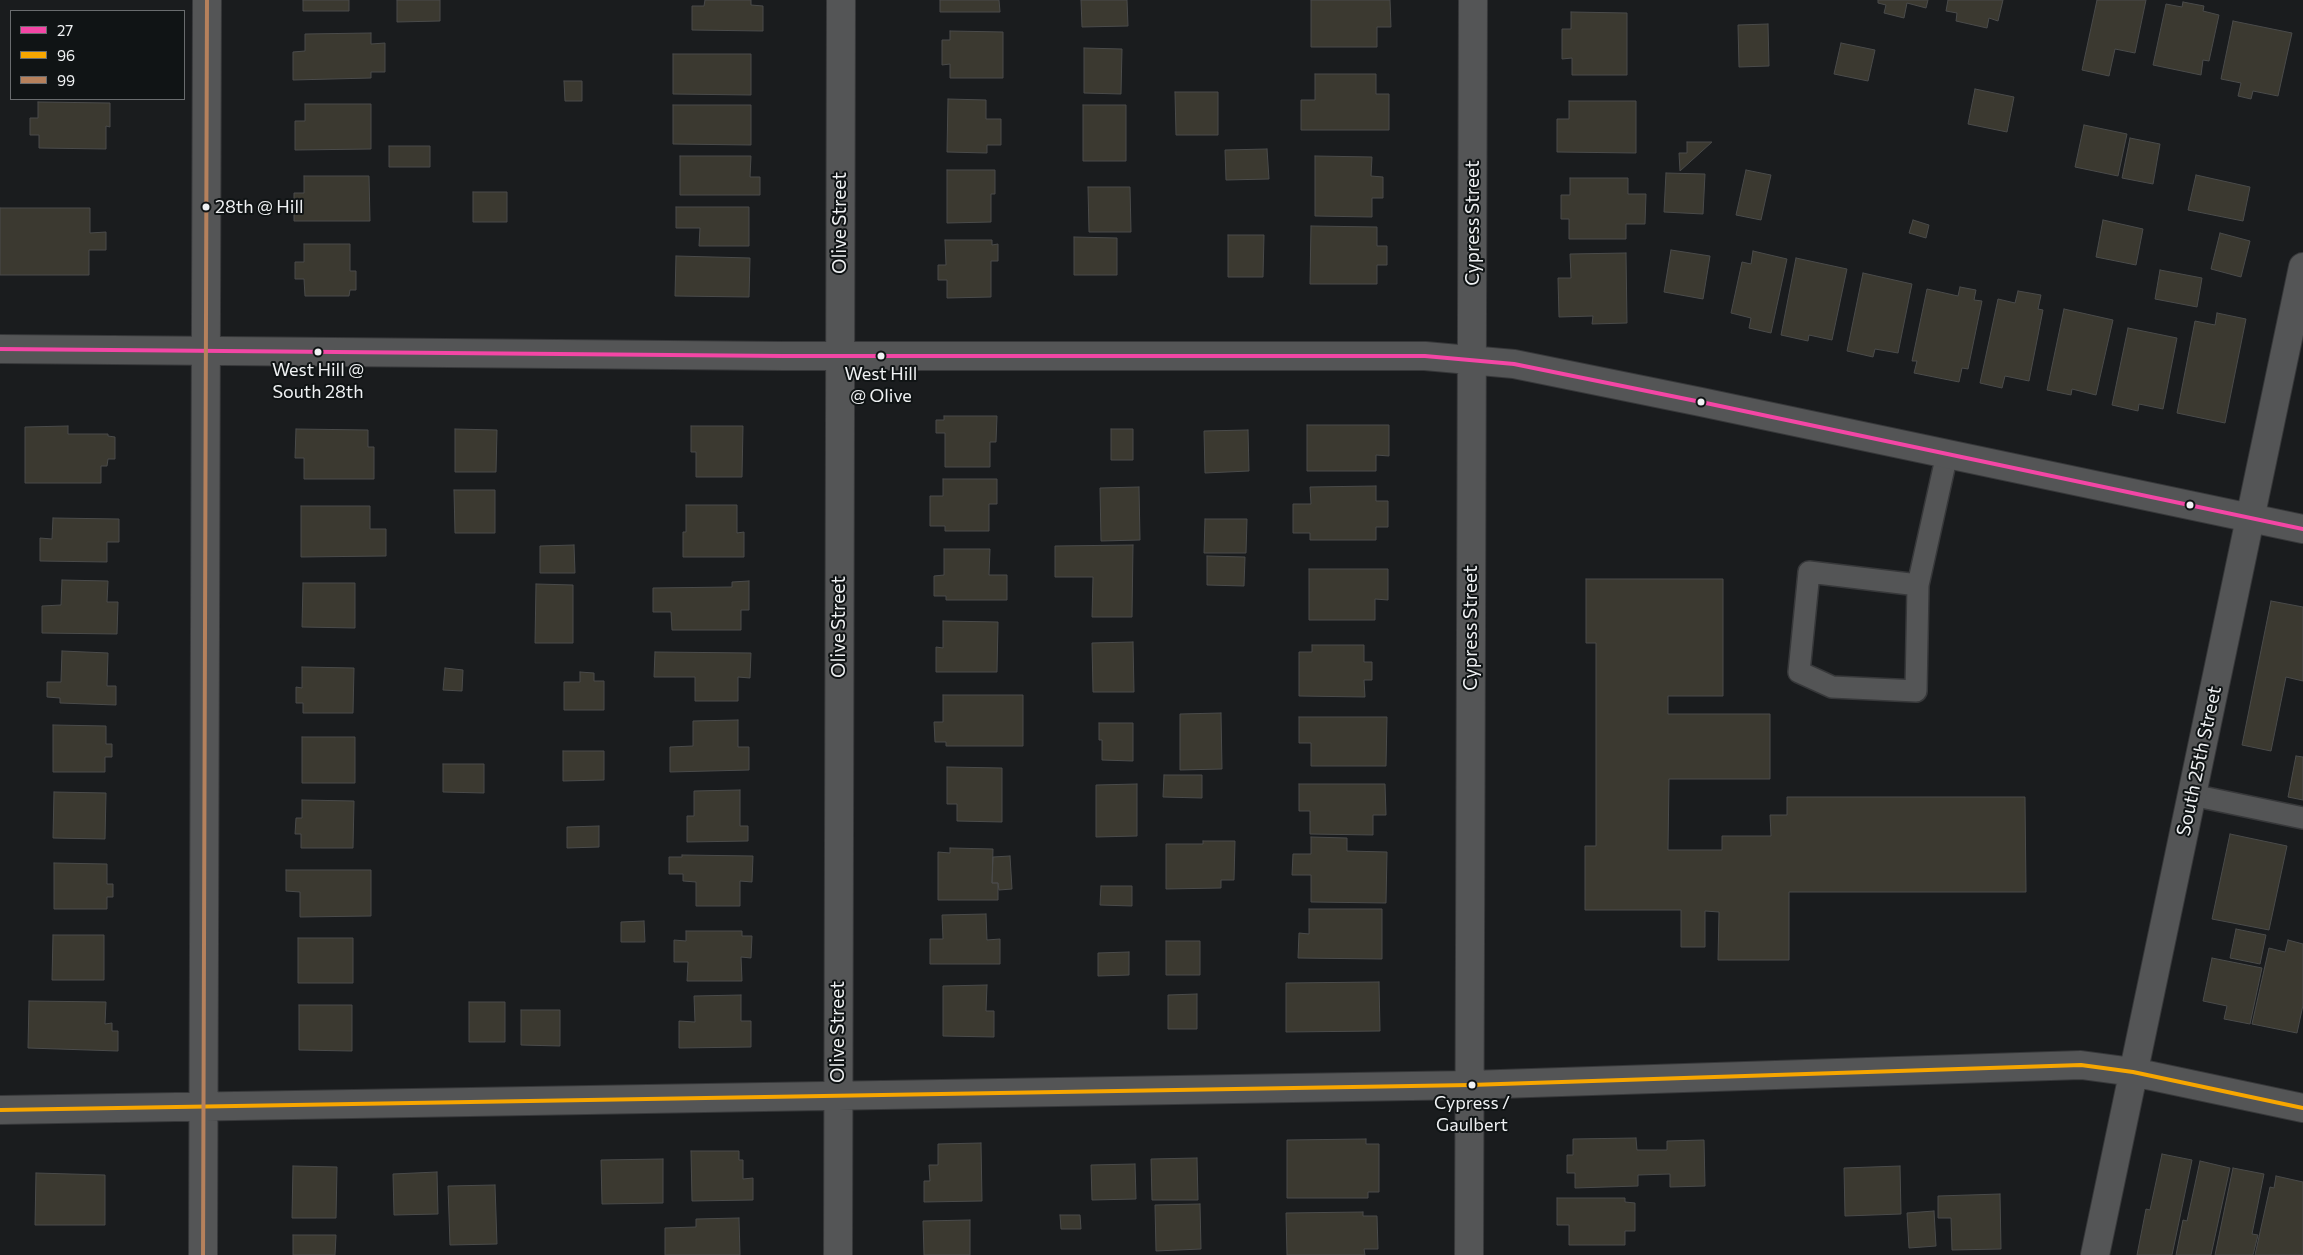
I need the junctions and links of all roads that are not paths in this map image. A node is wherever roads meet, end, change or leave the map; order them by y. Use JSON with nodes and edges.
{"nodes":[{"id":1,"x":207,"y":0,"type":"edge"},
{"id":2,"x":841,"y":0,"type":"edge"},
{"id":3,"x":1473,"y":0,"type":"edge"},
{"id":4,"x":2303,"y":267,"type":"edge"},
{"id":5,"x":0,"y":350,"type":"edge"},
{"id":6,"x":206,"y":350,"type":"junction"},
{"id":7,"x":840,"y":355,"type":"junction"},
{"id":8,"x":1473,"y":360,"type":"junction"},
{"id":9,"x":1947,"y":454,"type":"junction"},
{"id":10,"x":2250,"y":518,"type":"junction"},
{"id":11,"x":2303,"y":529,"type":"edge"},
{"id":12,"x":1918,"y":586,"type":"junction"},
{"id":13,"x":2192,"y":795,"type":"junction"},
{"id":14,"x":2303,"y":818,"type":"edge"},
{"id":15,"x":2133,"y":1072,"type":"junction"},
{"id":16,"x":1470,"y":1085,"type":"junction"},
{"id":17,"x":838,"y":1095,"type":"junction"},
{"id":18,"x":203,"y":1106,"type":"junction"},
{"id":19,"x":2303,"y":1108,"type":"edge"},
{"id":20,"x":0,"y":1110,"type":"edge"},
{"id":21,"x":203,"y":1255,"type":"edge"},
{"id":22,"x":838,"y":1255,"type":"edge"},
{"id":23,"x":1469,"y":1255,"type":"edge"},
{"id":24,"x":2095,"y":1255,"type":"edge"}],
"edges":[{"from":1,"to":6,"type":"street"},
{"from":2,"to":7,"type":"street","name":"Olive Street"},
{"from":3,"to":8,"type":"street","name":"Cypress Street"},
{"from":4,"to":10,"type":"street","name":"South 25th Street"},
{"from":5,"to":6,"type":"street"},
{"from":6,"to":7,"type":"street"},
{"from":6,"to":18,"type":"street"},
{"from":7,"to":8,"type":"street"},
{"from":7,"to":17,"type":"street","name":"Olive Street"},
{"from":8,"to":9,"type":"street"},
{"from":8,"to":16,"type":"street","name":"Cypress Street"},
{"from":9,"to":10,"type":"street"},
{"from":9,"to":12,"type":"lane"},
{"from":10,"to":11,"type":"street"},
{"from":10,"to":13,"type":"street","name":"South 25th Street"},
{"from":12,"to":12,"type":"lane"},
{"from":13,"to":14,"type":"lane"},
{"from":13,"to":15,"type":"street","name":"South 25th Street"},
{"from":15,"to":16,"type":"street"},
{"from":15,"to":19,"type":"street"},
{"from":15,"to":24,"type":"street","name":"South 25th Street"},
{"from":16,"to":17,"type":"street"},
{"from":16,"to":23,"type":"street","name":"Cypress Street"},
{"from":17,"to":18,"type":"street"},
{"from":17,"to":22,"type":"street","name":"Olive Street"},
{"from":18,"to":20,"type":"street"},
{"from":18,"to":21,"type":"street"}]}
